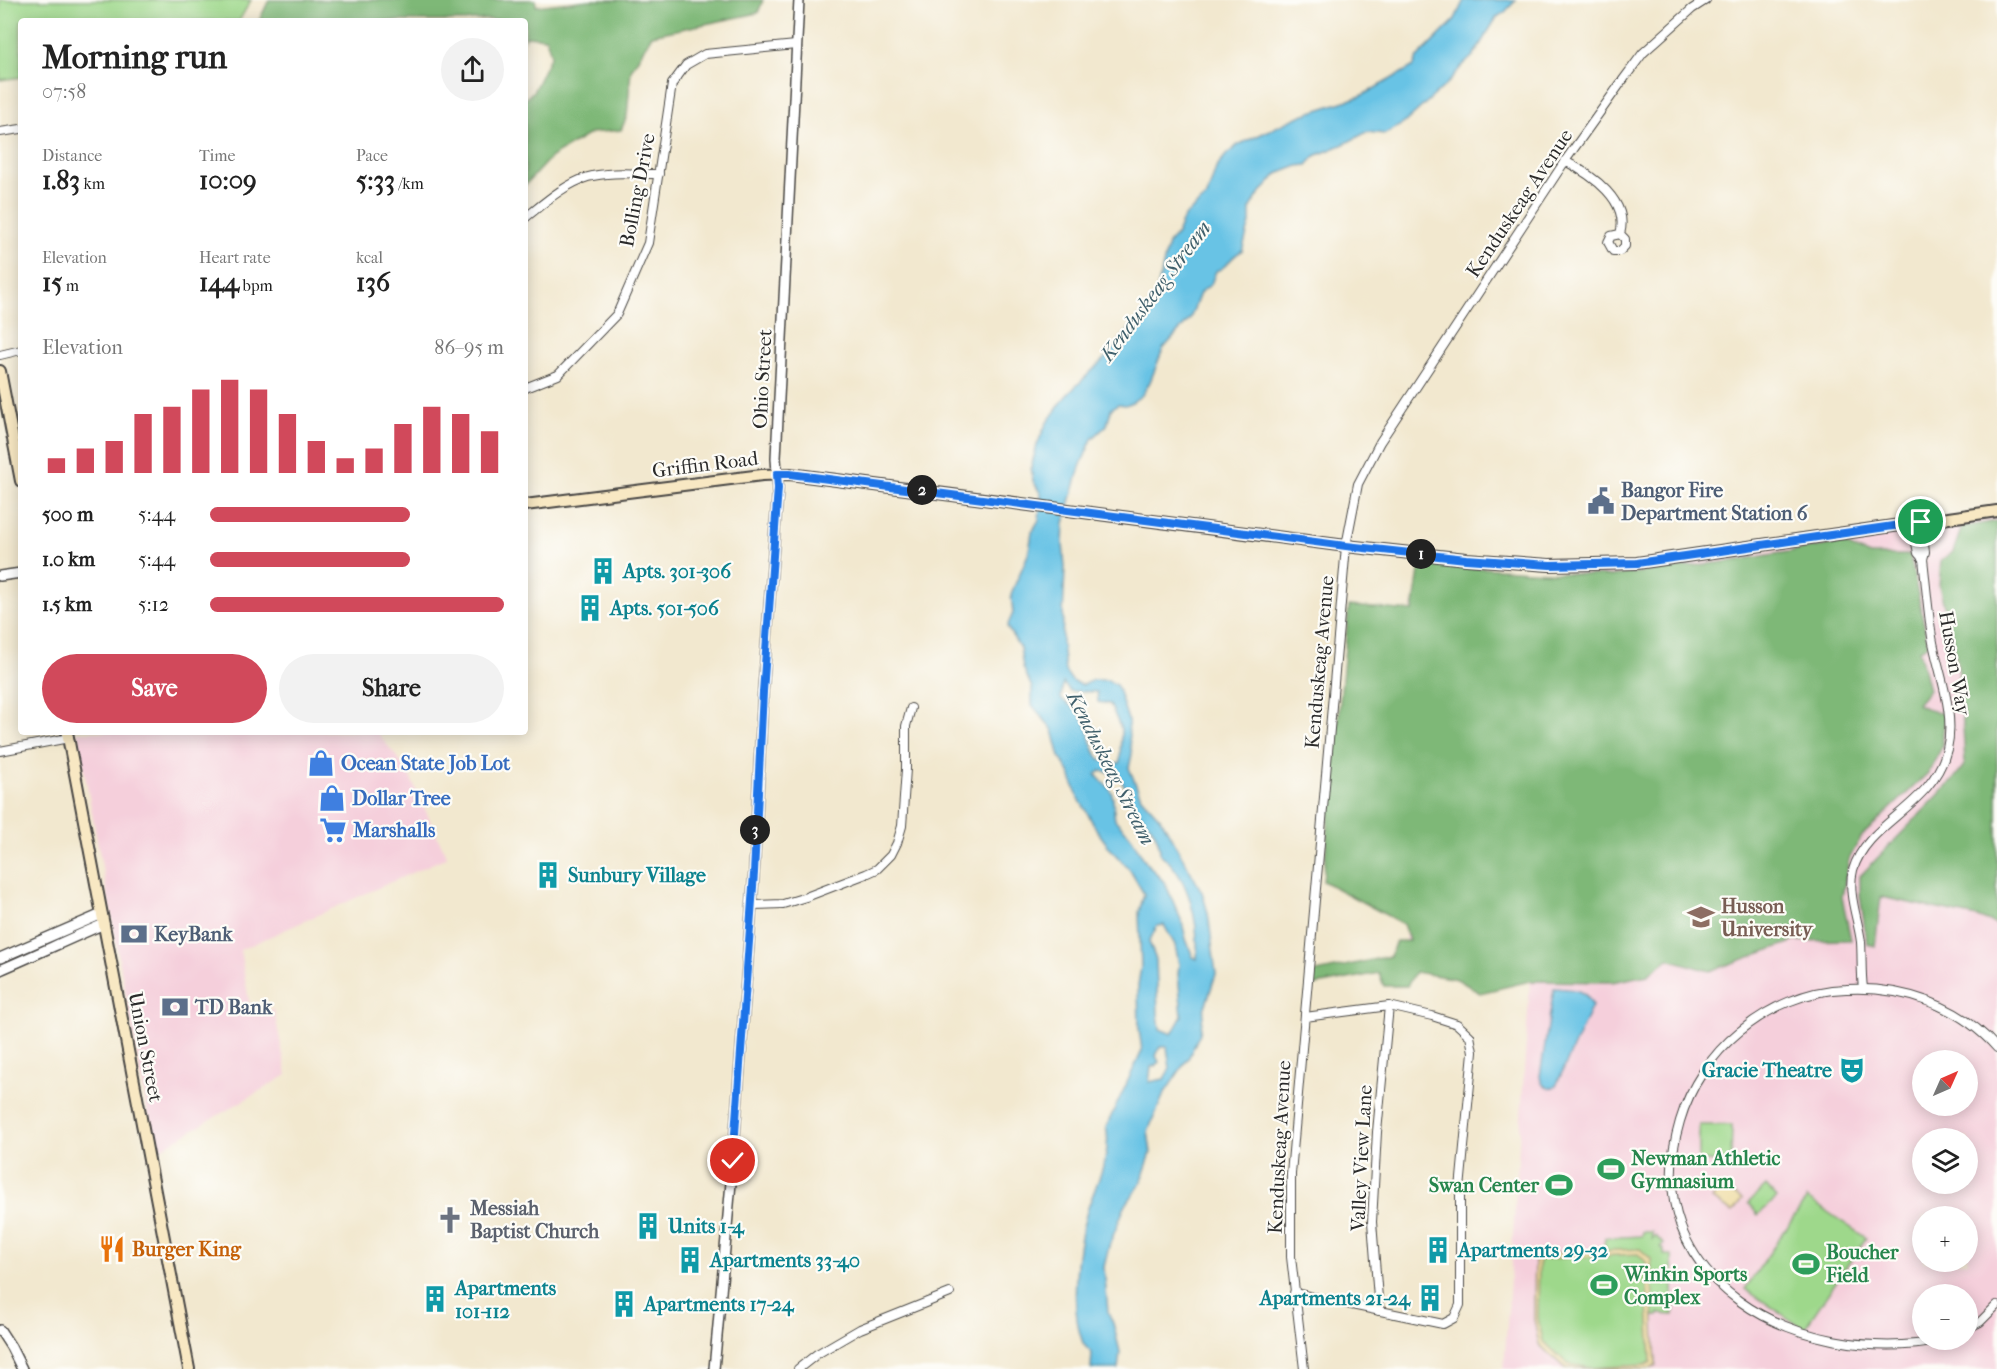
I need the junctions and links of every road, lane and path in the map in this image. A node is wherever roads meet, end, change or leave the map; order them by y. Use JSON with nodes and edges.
{"nodes":[{"id":1,"x":799,"y":0,"type":"edge"},
{"id":2,"x":1706,"y":0,"type":"edge"},
{"id":3,"x":796,"y":45,"type":"junction"},
{"id":4,"x":18,"y":129,"type":"edge"},
{"id":5,"x":0,"y":132,"type":"edge"},
{"id":6,"x":1565,"y":161,"type":"junction"},
{"id":7,"x":659,"y":174,"type":"junction"},
{"id":8,"x":528,"y":216,"type":"edge"},
{"id":9,"x":1620,"y":234,"type":"dead end"},
{"id":10,"x":18,"y":351,"type":"edge"},
{"id":11,"x":0,"y":355,"type":"edge"},
{"id":12,"x":0,"y":371,"type":"edge"},
{"id":13,"x":528,"y":387,"type":"edge"},
{"id":14,"x":18,"y":465,"type":"edge"},
{"id":15,"x":777,"y":474,"type":"junction"},
{"id":16,"x":528,"y":505,"type":"edge"},
{"id":17,"x":1997,"y":511,"type":"edge"},
{"id":18,"x":1917,"y":522,"type":"junction"},
{"id":19,"x":1346,"y":546,"type":"junction"},
{"id":20,"x":18,"y":573,"type":"edge"},
{"id":21,"x":0,"y":576,"type":"edge"},
{"id":22,"x":911,"y":708,"type":"dead end"},
{"id":23,"x":68,"y":735,"type":"edge"},
{"id":24,"x":0,"y":752,"type":"edge"},
{"id":25,"x":752,"y":905,"type":"junction"},
{"id":26,"x":103,"y":920,"type":"junction"},
{"id":27,"x":0,"y":958,"type":"edge"},
{"id":28,"x":0,"y":970,"type":"edge"},
{"id":29,"x":1863,"y":988,"type":"junction"},
{"id":30,"x":1389,"y":1006,"type":"junction"},
{"id":31,"x":1305,"y":1017,"type":"junction"},
{"id":32,"x":1997,"y":1047,"type":"edge"},
{"id":33,"x":1702,"y":1278,"type":"dead end"},
{"id":34,"x":950,"y":1293,"type":"dead end"},
{"id":35,"x":1294,"y":1293,"type":"junction"},
{"id":36,"x":1997,"y":1305,"type":"edge"},
{"id":37,"x":1379,"y":1311,"type":"junction"},
{"id":38,"x":1978,"y":1323,"type":"edge"},
{"id":39,"x":0,"y":1330,"type":"edge"},
{"id":40,"x":1922,"y":1350,"type":"edge"},
{"id":41,"x":1917,"y":1352,"type":"dead end"},
{"id":42,"x":1302,"y":1367,"type":"edge"},
{"id":43,"x":22,"y":1369,"type":"edge"},
{"id":44,"x":189,"y":1369,"type":"edge"},
{"id":45,"x":714,"y":1369,"type":"edge"},
{"id":46,"x":798,"y":1369,"type":"edge"}],
"edges":[{"from":1,"to":3,"type":"street","name":"Ohio Street"},
{"from":2,"to":6,"type":"street","name":"Kenduskeag Avenue"},
{"from":3,"to":7,"type":"street","name":"Bolling Drive"},
{"from":3,"to":15,"type":"street","name":"Ohio Street"},
{"from":4,"to":5,"type":"street"},
{"from":6,"to":9,"type":"street"},
{"from":6,"to":19,"type":"street","name":"Kenduskeag Avenue"},
{"from":7,"to":8,"type":"street"},
{"from":7,"to":13,"type":"street","name":"Bolling Drive"},
{"from":10,"to":11,"type":"street"},
{"from":12,"to":14,"type":"main road"},
{"from":15,"to":16,"type":"main road","name":"Griffin Road"},
{"from":15,"to":19,"type":"main road","name":"Griffin Road"},
{"from":15,"to":25,"type":"street","name":"Ohio Street"},
{"from":17,"to":18,"type":"main road","name":"Griffin Road"},
{"from":18,"to":19,"type":"main road","name":"Griffin Road"},
{"from":18,"to":29,"type":"street","name":"Husson Way"},
{"from":19,"to":31,"type":"street","name":"Kenduskeag Avenue"},
{"from":20,"to":21,"type":"street"},
{"from":22,"to":25,"type":"street"},
{"from":23,"to":24,"type":"street"},
{"from":23,"to":26,"type":"main road","name":"Union Street"},
{"from":25,"to":45,"type":"street","name":"Ohio Street"},
{"from":26,"to":27,"type":"street"},
{"from":26,"to":28,"type":"street"},
{"from":26,"to":44,"type":"main road","name":"Union Street"},
{"from":29,"to":32,"type":"street"},
{"from":29,"to":33,"type":"street"},
{"from":30,"to":31,"type":"street"},
{"from":30,"to":37,"type":"street","name":"Valley View Lane"},
{"from":30,"to":37,"type":"street"},
{"from":31,"to":35,"type":"street","name":"Kenduskeag Avenue"},
{"from":34,"to":46,"type":"street"},
{"from":35,"to":37,"type":"street"},
{"from":35,"to":42,"type":"street","name":"Kenduskeag Avenue"},
{"from":36,"to":38,"type":"street"},
{"from":39,"to":43,"type":"street"},
{"from":40,"to":41,"type":"street"}]}
